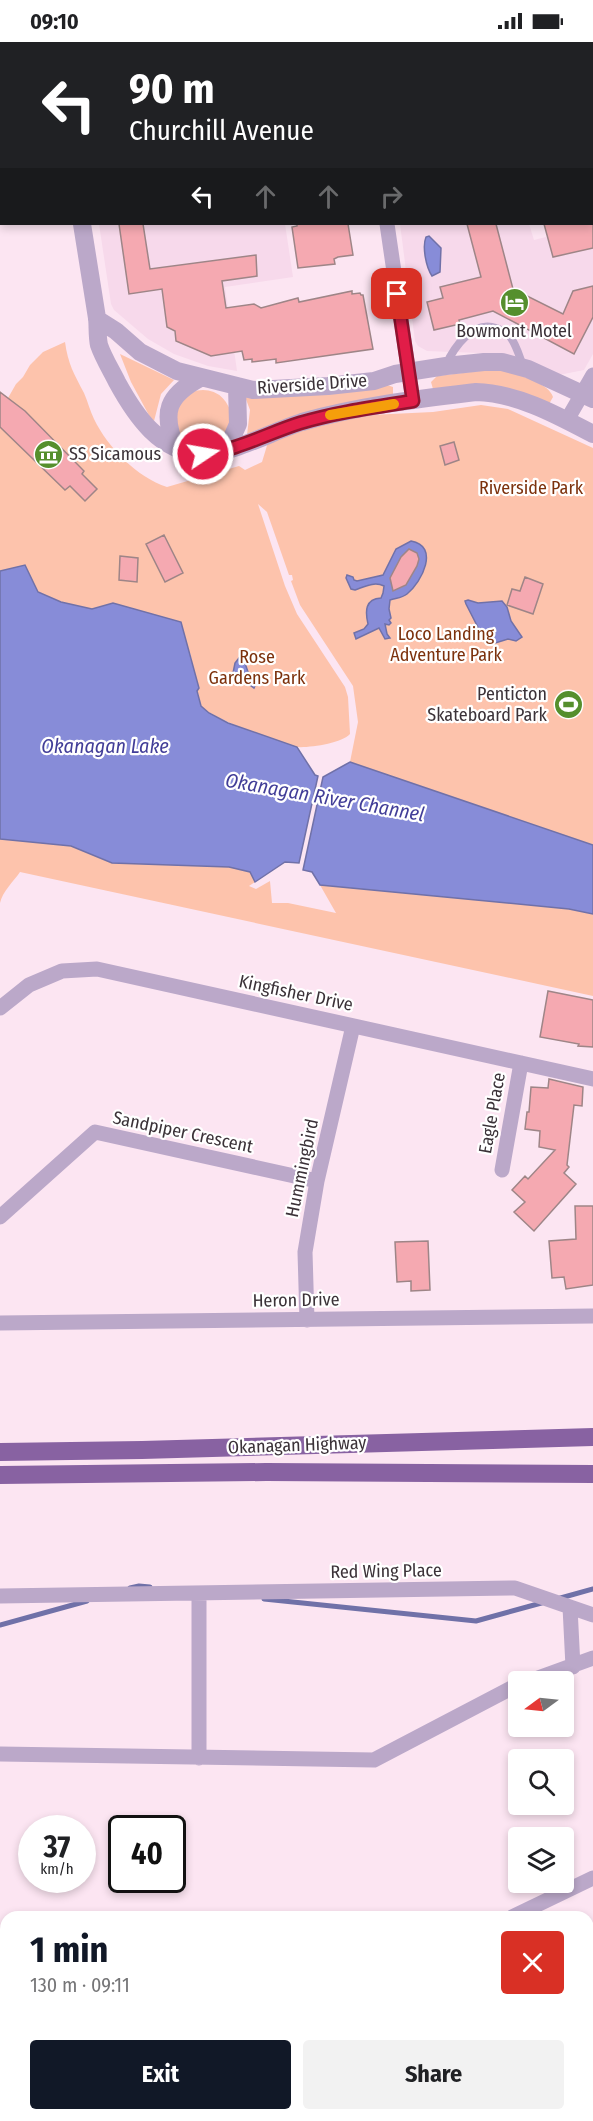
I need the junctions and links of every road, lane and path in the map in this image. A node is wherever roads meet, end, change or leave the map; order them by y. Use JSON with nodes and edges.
{"nodes":[{"id":1,"x":82,"y":225,"type":"edge"},
{"id":2,"x":387,"y":225,"type":"edge"},
{"id":3,"x":97,"y":319,"type":"junction"},
{"id":4,"x":446,"y":366,"type":"junction"},
{"id":5,"x":523,"y":368,"type":"junction"},
{"id":6,"x":408,"y":372,"type":"junction"},
{"id":7,"x":593,"y":375,"type":"edge"},
{"id":8,"x":200,"y":378,"type":"junction"},
{"id":9,"x":237,"y":386,"type":"junction"},
{"id":10,"x":588,"y":396,"type":"edge"},
{"id":11,"x":413,"y":401,"type":"junction"},
{"id":12,"x":567,"y":420,"type":"junction"},
{"id":13,"x":593,"y":434,"type":"edge"},
{"id":14,"x":175,"y":446,"type":"junction"},
{"id":15,"x":227,"y":449,"type":"junction"},
{"id":16,"x":0,"y":1008,"type":"edge"},
{"id":17,"x":353,"y":1026,"type":"junction"},
{"id":18,"x":521,"y":1063,"type":"junction"},
{"id":19,"x":593,"y":1079,"type":"edge"},
{"id":20,"x":502,"y":1170,"type":"dead end"},
{"id":21,"x":317,"y":1181,"type":"junction"},
{"id":22,"x":0,"y":1217,"type":"edge"},
{"id":23,"x":593,"y":1316,"type":"edge"},
{"id":24,"x":307,"y":1320,"type":"junction"},
{"id":25,"x":0,"y":1323,"type":"edge"},
{"id":26,"x":593,"y":1437,"type":"edge"},
{"id":27,"x":0,"y":1452,"type":"edge"},
{"id":28,"x":593,"y":1474,"type":"edge"},
{"id":29,"x":0,"y":1475,"type":"edge"},
{"id":30,"x":199,"y":1594,"type":"junction"},
{"id":31,"x":0,"y":1596,"type":"edge"},
{"id":32,"x":570,"y":1607,"type":"junction"},
{"id":33,"x":593,"y":1615,"type":"edge"},
{"id":34,"x":593,"y":1658,"type":"edge"},
{"id":35,"x":573,"y":1667,"type":"junction"},
{"id":36,"x":561,"y":1671,"type":"edge"},
{"id":37,"x":508,"y":1690,"type":"edge"},
{"id":38,"x":0,"y":1754,"type":"edge"},
{"id":39,"x":199,"y":1758,"type":"junction"},
{"id":40,"x":593,"y":1878,"type":"edge"},
{"id":41,"x":524,"y":1911,"type":"edge"}],
"edges":[{"from":1,"to":3,"type":"street"},
{"from":2,"to":6,"type":"street"},
{"from":3,"to":8,"type":"street"},
{"from":3,"to":14,"type":"street"},
{"from":4,"to":5,"type":"street","name":"Riverside Drive"},
{"from":4,"to":5,"type":"lane"},
{"from":4,"to":6,"type":"street","name":"Riverside Drive"},
{"from":5,"to":10,"type":"street","name":"Riverside Drive"},
{"from":6,"to":9,"type":"street","name":"Riverside Drive"},
{"from":6,"to":11,"type":"street"},
{"from":7,"to":10,"type":"street"},
{"from":8,"to":9,"type":"street"},
{"from":8,"to":14,"type":"street"},
{"from":9,"to":15,"type":"street"},
{"from":10,"to":12,"type":"street"},
{"from":11,"to":12,"type":"street","name":"Riverside Drive"},
{"from":11,"to":15,"type":"street","name":"Riverside Drive"},
{"from":12,"to":13,"type":"street","name":"Riverside Drive"},
{"from":14,"to":15,"type":"street"},
{"from":16,"to":17,"type":"street","name":"Kingfisher Drive"},
{"from":17,"to":18,"type":"street","name":"Kingfisher Drive"},
{"from":17,"to":21,"type":"street","name":"Hummingbird"},
{"from":18,"to":19,"type":"street","name":"Kingfisher Drive"},
{"from":18,"to":20,"type":"street","name":"Eagle Place"},
{"from":21,"to":22,"type":"street","name":"Sandpiper Crescent"},
{"from":21,"to":24,"type":"street","name":"Hummingbird"},
{"from":23,"to":24,"type":"street","name":"Heron Drive"},
{"from":24,"to":25,"type":"street","name":"Heron Drive"},
{"from":26,"to":27,"type":"highway","name":"Okanagan Highway"},
{"from":28,"to":29,"type":"highway","name":"Okanagan Highway"},
{"from":30,"to":31,"type":"street","name":"Red Wing Place"},
{"from":30,"to":32,"type":"street","name":"Red Wing Place"},
{"from":30,"to":39,"type":"street"},
{"from":32,"to":33,"type":"street","name":"Red Wing Place"},
{"from":32,"to":35,"type":"street"},
{"from":34,"to":35,"type":"street"},
{"from":35,"to":36,"type":"street"},
{"from":37,"to":39,"type":"street"},
{"from":38,"to":39,"type":"street"},
{"from":40,"to":41,"type":"street"}]}
